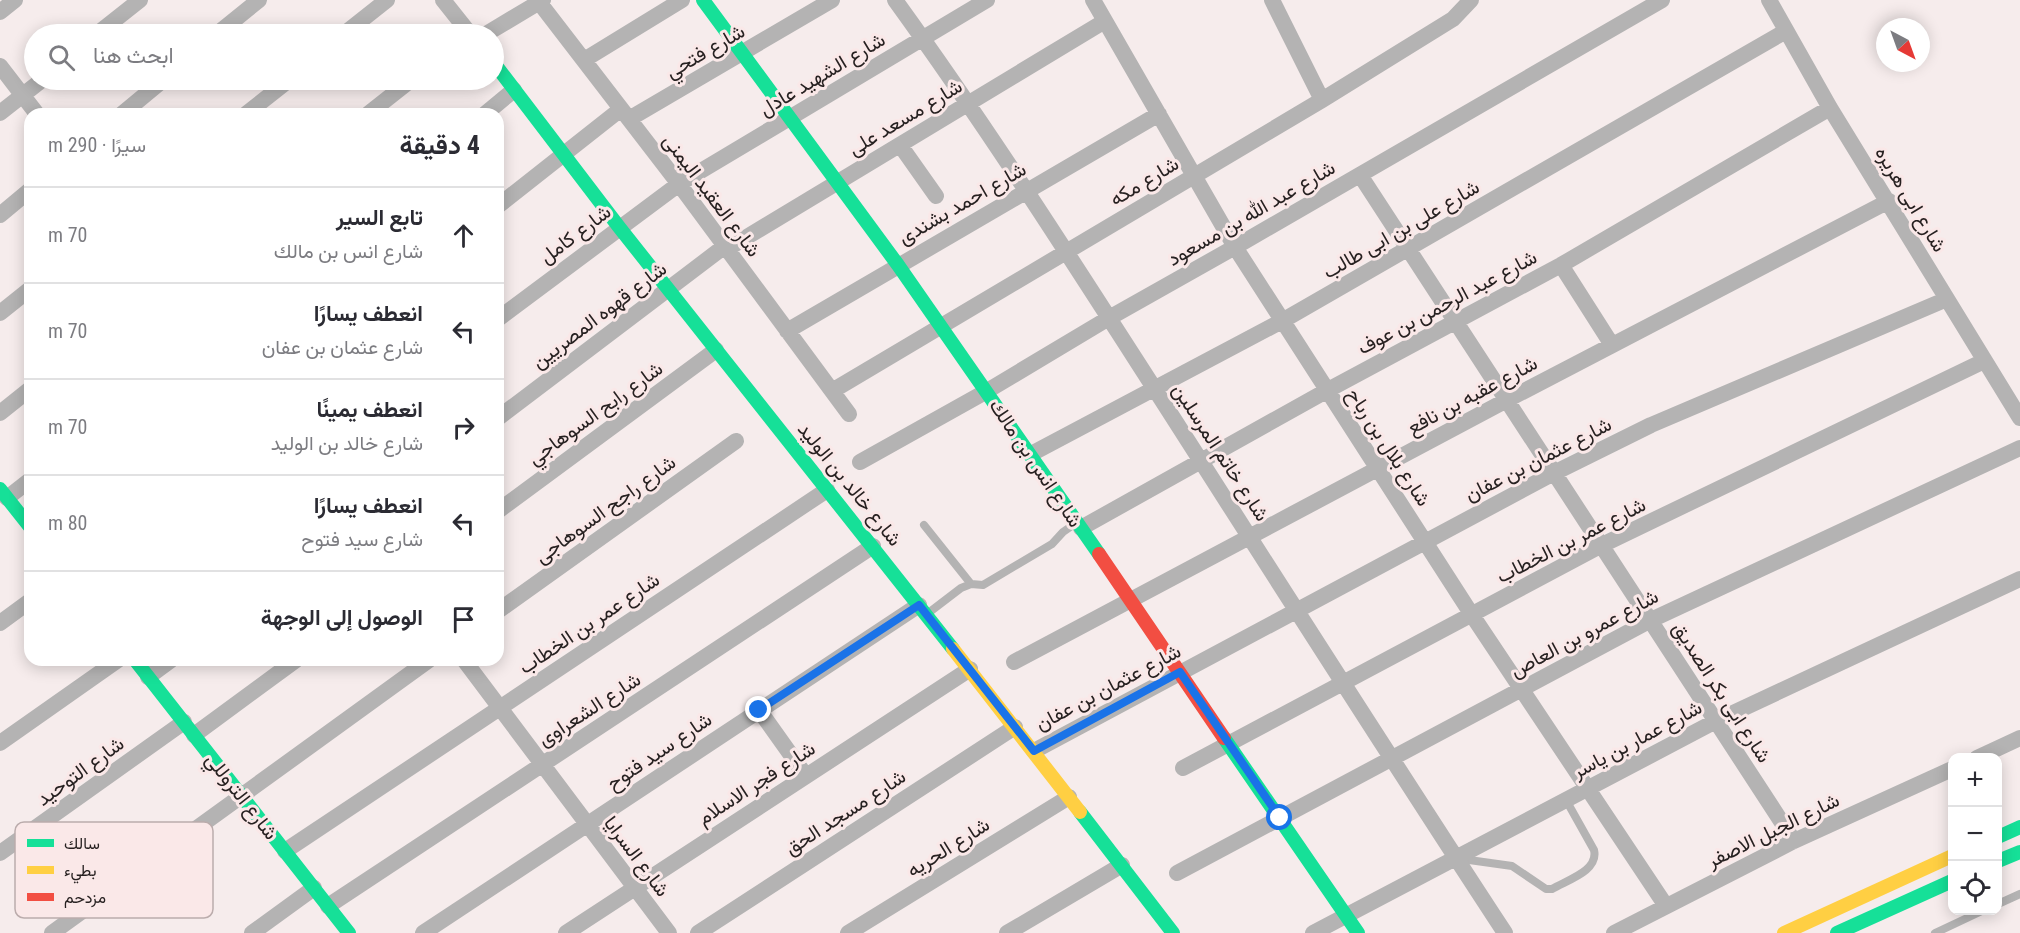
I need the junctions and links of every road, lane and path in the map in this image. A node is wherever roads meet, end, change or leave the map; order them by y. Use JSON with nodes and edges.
{"nodes":[{"id":1,"x":15,"y":0,"type":"edge"},
{"id":2,"x":140,"y":0,"type":"edge"},
{"id":3,"x":259,"y":0,"type":"edge"},
{"id":4,"x":387,"y":0,"type":"edge"},
{"id":5,"x":443,"y":0,"type":"edge"},
{"id":6,"x":682,"y":0,"type":"edge"},
{"id":7,"x":703,"y":0,"type":"edge"},
{"id":8,"x":832,"y":0,"type":"edge"},
{"id":9,"x":895,"y":0,"type":"edge"},
{"id":10,"x":987,"y":0,"type":"edge"},
{"id":11,"x":1093,"y":0,"type":"edge"},
{"id":12,"x":1272,"y":0,"type":"edge"},
{"id":13,"x":1471,"y":0,"type":"edge"},
{"id":14,"x":1662,"y":0,"type":"edge"},
{"id":15,"x":1769,"y":0,"type":"edge"},
{"id":16,"x":541,"y":1,"type":"edge"},
{"id":17,"x":0,"y":12,"type":"edge"},
{"id":18,"x":1105,"y":21,"type":"junction"},
{"id":19,"x":110,"y":24,"type":"edge"},
{"id":20,"x":229,"y":24,"type":"edge"},
{"id":21,"x":357,"y":24,"type":"edge"},
{"id":22,"x":461,"y":24,"type":"edge"},
{"id":23,"x":503,"y":24,"type":"edge"},
{"id":24,"x":1786,"y":31,"type":"junction"},
{"id":25,"x":922,"y":39,"type":"junction"},
{"id":26,"x":742,"y":53,"type":"junction"},
{"id":27,"x":584,"y":60,"type":"junction"},
{"id":28,"x":0,"y":66,"type":"edge"},
{"id":29,"x":504,"y":76,"type":"edge"},
{"id":30,"x":29,"y":90,"type":"edge"},
{"id":31,"x":151,"y":90,"type":"edge"},
{"id":32,"x":281,"y":90,"type":"edge"},
{"id":33,"x":398,"y":90,"type":"edge"},
{"id":34,"x":514,"y":90,"type":"junction"},
{"id":35,"x":23,"y":95,"type":"junction"},
{"id":36,"x":1322,"y":100,"type":"junction"},
{"id":37,"x":967,"y":104,"type":"junction"},
{"id":38,"x":268,"y":107,"type":"edge"},
{"id":39,"x":33,"y":108,"type":"edge"},
{"id":40,"x":129,"y":108,"type":"edge"},
{"id":41,"x":376,"y":108,"type":"edge"},
{"id":42,"x":492,"y":108,"type":"edge"},
{"id":43,"x":1830,"y":108,"type":"junction"},
{"id":44,"x":0,"y":113,"type":"edge"},
{"id":45,"x":625,"y":114,"type":"junction"},
{"id":46,"x":1159,"y":114,"type":"junction"},
{"id":47,"x":789,"y":118,"type":"junction"},
{"id":48,"x":900,"y":145,"type":"junction"},
{"id":49,"x":563,"y":154,"type":"junction"},
{"id":50,"x":1360,"y":175,"type":"junction"},
{"id":51,"x":1194,"y":176,"type":"junction"},
{"id":52,"x":837,"y":183,"type":"junction"},
{"id":53,"x":679,"y":184,"type":"junction"},
{"id":54,"x":1025,"y":190,"type":"junction"},
{"id":55,"x":24,"y":195,"type":"edge"},
{"id":56,"x":936,"y":196,"type":"dead end"},
{"id":57,"x":504,"y":201,"type":"edge"},
{"id":58,"x":1889,"y":201,"type":"junction"},
{"id":59,"x":0,"y":215,"type":"edge"},
{"id":60,"x":619,"y":227,"type":"junction"},
{"id":61,"x":726,"y":247,"type":"junction"},
{"id":62,"x":1235,"y":247,"type":"junction"},
{"id":63,"x":1408,"y":249,"type":"junction"},
{"id":64,"x":1066,"y":252,"type":"junction"},
{"id":65,"x":898,"y":265,"type":"junction"},
{"id":66,"x":1561,"y":265,"type":"junction"},
{"id":67,"x":668,"y":288,"type":"junction"},
{"id":68,"x":24,"y":294,"type":"edge"},
{"id":69,"x":1947,"y":299,"type":"junction"},
{"id":70,"x":0,"y":313,"type":"edge"},
{"id":71,"x":504,"y":314,"type":"edge"},
{"id":72,"x":1109,"y":318,"type":"junction"},
{"id":73,"x":1282,"y":321,"type":"junction"},
{"id":74,"x":1456,"y":323,"type":"junction"},
{"id":75,"x":941,"y":326,"type":"junction"},
{"id":76,"x":787,"y":331,"type":"junction"},
{"id":77,"x":1612,"y":345,"type":"junction"},
{"id":78,"x":716,"y":350,"type":"junction"},
{"id":79,"x":1984,"y":361,"type":"junction"},
{"id":80,"x":987,"y":390,"type":"junction"},
{"id":81,"x":1155,"y":390,"type":"junction"},
{"id":82,"x":1328,"y":390,"type":"junction"},
{"id":83,"x":832,"y":391,"type":"junction"},
{"id":84,"x":24,"y":394,"type":"edge"},
{"id":85,"x":1507,"y":400,"type":"junction"},
{"id":86,"x":0,"y":413,"type":"edge"},
{"id":87,"x":504,"y":413,"type":"edge"},
{"id":88,"x":849,"y":414,"type":"dead end"},
{"id":89,"x":2020,"y":418,"type":"edge"},
{"id":90,"x":736,"y":441,"type":"dead end"},
{"id":91,"x":2020,"y":448,"type":"edge"},
{"id":92,"x":1031,"y":454,"type":"junction"},
{"id":93,"x":1201,"y":461,"type":"junction"},
{"id":94,"x":860,"y":462,"type":"dead end"},
{"id":95,"x":1378,"y":469,"type":"junction"},
{"id":96,"x":1554,"y":472,"type":"junction"},
{"id":97,"x":24,"y":485,"type":"edge"},
{"id":98,"x":827,"y":490,"type":"junction"},
{"id":99,"x":5,"y":502,"type":"edge"},
{"id":100,"x":504,"y":507,"type":"edge"},
{"id":101,"x":24,"y":521,"type":"edge"},
{"id":102,"x":924,"y":525,"type":"dead end"},
{"id":103,"x":1079,"y":525,"type":"junction"},
{"id":104,"x":1251,"y":537,"type":"junction"},
{"id":105,"x":1425,"y":542,"type":"junction"},
{"id":106,"x":1602,"y":545,"type":"junction"},
{"id":107,"x":873,"y":546,"type":"junction"},
{"id":108,"x":2020,"y":579,"type":"edge"},
{"id":109,"x":971,"y":584,"type":"junction"},
{"id":110,"x":1131,"y":600,"type":"junction"},
{"id":111,"x":24,"y":605,"type":"edge"},
{"id":112,"x":504,"y":607,"type":"edge"},
{"id":113,"x":923,"y":609,"type":"junction"},
{"id":114,"x":1297,"y":610,"type":"junction"},
{"id":115,"x":1472,"y":615,"type":"junction"},
{"id":116,"x":1651,"y":620,"type":"junction"},
{"id":117,"x":0,"y":622,"type":"edge"},
{"id":118,"x":1014,"y":662,"type":"dead end"},
{"id":119,"x":109,"y":666,"type":"edge"},
{"id":120,"x":140,"y":666,"type":"edge"},
{"id":121,"x":163,"y":666,"type":"edge"},
{"id":122,"x":287,"y":666,"type":"edge"},
{"id":123,"x":421,"y":666,"type":"edge"},
{"id":124,"x":469,"y":666,"type":"edge"},
{"id":125,"x":970,"y":669,"type":"junction"},
{"id":126,"x":1180,"y":672,"type":"junction"},
{"id":127,"x":148,"y":677,"type":"junction"},
{"id":128,"x":1343,"y":683,"type":"junction"},
{"id":129,"x":1522,"y":689,"type":"junction"},
{"id":130,"x":500,"y":707,"type":"junction"},
{"id":131,"x":759,"y":710,"type":"junction"},
{"id":132,"x":1716,"y":721,"type":"junction"},
{"id":133,"x":1015,"y":727,"type":"junction"},
{"id":134,"x":189,"y":728,"type":"junction"},
{"id":135,"x":2020,"y":738,"type":"edge"},
{"id":136,"x":0,"y":743,"type":"edge"},
{"id":137,"x":1229,"y":744,"type":"junction"},
{"id":138,"x":1034,"y":751,"type":"junction"},
{"id":139,"x":1988,"y":753,"type":"edge"},
{"id":140,"x":1391,"y":759,"type":"junction"},
{"id":141,"x":543,"y":764,"type":"junction"},
{"id":142,"x":1183,"y":768,"type":"dead end"},
{"id":143,"x":1948,"y":771,"type":"edge"},
{"id":144,"x":806,"y":776,"type":"junction"},
{"id":145,"x":1588,"y":788,"type":"junction"},
{"id":146,"x":241,"y":794,"type":"junction"},
{"id":147,"x":1069,"y":797,"type":"junction"},
{"id":148,"x":1566,"y":800,"type":"junction"},
{"id":149,"x":1280,"y":818,"type":"junction"},
{"id":150,"x":48,"y":822,"type":"edge"},
{"id":151,"x":203,"y":822,"type":"edge"},
{"id":152,"x":588,"y":824,"type":"junction"},
{"id":153,"x":2020,"y":828,"type":"edge"},
{"id":154,"x":2002,"y":835,"type":"edge"},
{"id":155,"x":1794,"y":841,"type":"junction"},
{"id":156,"x":15,"y":844,"type":"edge"},
{"id":157,"x":285,"y":850,"type":"junction"},
{"id":158,"x":2020,"y":852,"type":"edge"},
{"id":159,"x":0,"y":854,"type":"edge"},
{"id":160,"x":1455,"y":858,"type":"junction"},
{"id":161,"x":1948,"y":858,"type":"edge"},
{"id":162,"x":2002,"y":859,"type":"edge"},
{"id":163,"x":1122,"y":865,"type":"junction"},
{"id":164,"x":1177,"y":873,"type":"dead end"},
{"id":165,"x":1948,"y":883,"type":"edge"},
{"id":166,"x":314,"y":888,"type":"junction"},
{"id":167,"x":635,"y":888,"type":"junction"},
{"id":168,"x":2020,"y":894,"type":"edge"},
{"id":169,"x":2002,"y":902,"type":"edge"},
{"id":170,"x":328,"y":906,"type":"junction"},
{"id":171,"x":1666,"y":906,"type":"junction"},
{"id":172,"x":1347,"y":915,"type":"junction"},
{"id":173,"x":1973,"y":915,"type":"edge"},
{"id":174,"x":72,"y":918,"type":"edge"},
{"id":175,"x":52,"y":933,"type":"edge"},
{"id":176,"x":252,"y":933,"type":"edge"},
{"id":177,"x":349,"y":933,"type":"edge"},
{"id":178,"x":423,"y":933,"type":"edge"},
{"id":179,"x":566,"y":933,"type":"edge"},
{"id":180,"x":669,"y":933,"type":"edge"},
{"id":181,"x":698,"y":933,"type":"edge"},
{"id":182,"x":848,"y":933,"type":"edge"},
{"id":183,"x":1007,"y":933,"type":"edge"},
{"id":184,"x":1173,"y":933,"type":"edge"},
{"id":185,"x":1313,"y":933,"type":"edge"},
{"id":186,"x":1358,"y":933,"type":"edge"},
{"id":187,"x":1505,"y":933,"type":"edge"},
{"id":188,"x":1614,"y":933,"type":"edge"},
{"id":189,"x":1784,"y":933,"type":"edge"},
{"id":190,"x":1838,"y":933,"type":"edge"},
{"id":191,"x":1935,"y":933,"type":"edge"}],
"edges":[{"from":1,"to":17,"type":"street"},
{"from":2,"to":19,"type":"street"},
{"from":3,"to":20,"type":"street"},
{"from":4,"to":21,"type":"street"},
{"from":5,"to":22,"type":"street"},
{"from":6,"to":27,"type":"street"},
{"from":7,"to":26,"type":"street","name":"شارع انس بن مالك"},
{"from":8,"to":26,"type":"street","name":"شارع فتحي"},
{"from":9,"to":25,"type":"street","name":"شارع خاتم المرسلين"},
{"from":10,"to":25,"type":"street","name":"شارع الشهيد عادل"},
{"from":11,"to":18,"type":"street","name":"شارع بلال بن رباح"},
{"from":12,"to":36,"type":"street"},
{"from":13,"to":36,"type":"street","name":"شارع مكه"},
{"from":14,"to":50,"type":"street","name":"شارع عبد الله بن مسعود"},
{"from":15,"to":24,"type":"street","name":"شارع ابى هريره"},
{"from":16,"to":23,"type":"street"},
{"from":16,"to":27,"type":"street","name":"شارع العقيد اليمنى"},
{"from":18,"to":37,"type":"street","name":"شارع مسعد على"},
{"from":18,"to":46,"type":"street","name":"شارع بلال بن رباح"},
{"from":24,"to":43,"type":"street","name":"شارع ابى هريره"},
{"from":24,"to":63,"type":"street","name":"شارع على بن ابى طالب"},
{"from":25,"to":37,"type":"street","name":"شارع خاتم المرسلين"},
{"from":25,"to":47,"type":"street","name":"شارع الشهيد عادل"},
{"from":26,"to":45,"type":"street","name":"شارع فتحي"},
{"from":26,"to":47,"type":"street","name":"شارع انس بن مالك"},
{"from":27,"to":45,"type":"street","name":"شارع العقيد اليمنى"},
{"from":28,"to":35,"type":"street"},
{"from":29,"to":34,"type":"street","name":"شارع خالد بن الوليد"},
{"from":30,"to":35,"type":"street"},
{"from":31,"to":40,"type":"street"},
{"from":32,"to":38,"type":"street"},
{"from":33,"to":41,"type":"street"},
{"from":34,"to":42,"type":"street"},
{"from":34,"to":49,"type":"street","name":"شارع خالد بن الوليد"},
{"from":35,"to":39,"type":"street"},
{"from":35,"to":44,"type":"street"},
{"from":36,"to":51,"type":"street","name":"شارع مكه"},
{"from":37,"to":48,"type":"street","name":"شارع مسعد على"},
{"from":37,"to":54,"type":"street","name":"شارع خاتم المرسلين"},
{"from":43,"to":58,"type":"street","name":"شارع ابى هريره"},
{"from":43,"to":66,"type":"street","name":"شارع عبد الرحمن بن عوف"},
{"from":45,"to":49,"type":"street","name":"شارع فتحي"},
{"from":45,"to":53,"type":"street","name":"شارع العقيد اليمنى"},
{"from":46,"to":51,"type":"street","name":"شارع بلال بن رباح"},
{"from":46,"to":54,"type":"street","name":"شارع احمد بشندى"},
{"from":47,"to":52,"type":"street","name":"شارع انس بن مالك"},
{"from":47,"to":53,"type":"street","name":"شارع الشهيد عادل"},
{"from":48,"to":52,"type":"street","name":"شارع مسعد على"},
{"from":48,"to":56,"type":"street"},
{"from":49,"to":57,"type":"street","name":"شارع فتحي"},
{"from":49,"to":60,"type":"street","name":"شارع خالد بن الوليد"},
{"from":50,"to":62,"type":"street","name":"شارع عبد الله بن مسعود"},
{"from":50,"to":63,"type":"street","name":"شارع ابى بكر الصديق"},
{"from":51,"to":62,"type":"street","name":"شارع بلال بن رباح"},
{"from":51,"to":64,"type":"street","name":"شارع مكه"},
{"from":52,"to":61,"type":"street","name":"شارع مسعد على"},
{"from":52,"to":65,"type":"street","name":"شارع انس بن مالك"},
{"from":53,"to":60,"type":"street","name":"شارع كامل"},
{"from":53,"to":61,"type":"street","name":"شارع العقيد اليمنى"},
{"from":54,"to":64,"type":"street","name":"شارع خاتم المرسلين"},
{"from":54,"to":65,"type":"street","name":"شارع احمد بشندى"},
{"from":55,"to":59,"type":"street"},
{"from":58,"to":69,"type":"street","name":"شارع ابى هريره"},
{"from":58,"to":77,"type":"street","name":"شارع عقبه بن نافع"},
{"from":60,"to":67,"type":"street","name":"شارع خالد بن الوليد"},
{"from":60,"to":71,"type":"street","name":"شارع كامل"},
{"from":61,"to":67,"type":"street","name":"شارع قهوه المصريين"},
{"from":61,"to":76,"type":"street","name":"شارع العقيد اليمنى"},
{"from":62,"to":72,"type":"street","name":"شارع عبد الله بن مسعود"},
{"from":62,"to":73,"type":"street","name":"شارع بلال بن رباح"},
{"from":63,"to":73,"type":"street","name":"شارع على بن ابى طالب"},
{"from":63,"to":74,"type":"street","name":"شارع ابى بكر الصديق"},
{"from":64,"to":72,"type":"street","name":"شارع خاتم المرسلين"},
{"from":64,"to":75,"type":"street","name":"شارع مكه"},
{"from":65,"to":75,"type":"street","name":"شارع انس بن مالك"},
{"from":65,"to":76,"type":"street","name":"شارع احمد بشندى"},
{"from":66,"to":74,"type":"street","name":"شارع عبد الرحمن بن عوف"},
{"from":66,"to":77,"type":"street"},
{"from":67,"to":78,"type":"street","name":"شارع خالد بن الوليد"},
{"from":67,"to":87,"type":"street","name":"شارع قهوه المصريين"},
{"from":68,"to":70,"type":"street"},
{"from":69,"to":79,"type":"street","name":"شارع ابى هريره"},
{"from":69,"to":96,"type":"street","name":"شارع عثمان بن عفان"},
{"from":72,"to":80,"type":"street","name":"شارع عبد الله بن مسعود"},
{"from":72,"to":81,"type":"street","name":"شارع خاتم المرسلين"},
{"from":73,"to":81,"type":"street","name":"شارع على بن ابى طالب"},
{"from":73,"to":82,"type":"street","name":"شارع بلال بن رباح"},
{"from":74,"to":82,"type":"street","name":"شارع عبد الرحمن بن عوف"},
{"from":74,"to":85,"type":"street","name":"شارع ابى بكر الصديق"},
{"from":75,"to":80,"type":"street","name":"شارع انس بن مالك"},
{"from":75,"to":83,"type":"street","name":"شارع مكه"},
{"from":76,"to":83,"type":"street","name":"شارع العقيد اليمنى"},
{"from":77,"to":85,"type":"street","name":"شارع عقبه بن نافع"},
{"from":78,"to":98,"type":"street","name":"شارع خالد بن الوليد"},
{"from":78,"to":100,"type":"street","name":"شارع رابح السوهاجي"},
{"from":79,"to":89,"type":"street","name":"شارع ابى هريره"},
{"from":79,"to":106,"type":"street","name":"شارع عمر بن الخطاب"},
{"from":80,"to":92,"type":"street","name":"شارع انس بن مالك"},
{"from":80,"to":94,"type":"street","name":"شارع عبد الله بن مسعود"},
{"from":81,"to":92,"type":"street","name":"شارع على بن ابى طالب"},
{"from":81,"to":93,"type":"street","name":"شارع خاتم المرسلين"},
{"from":82,"to":93,"type":"street","name":"شارع عبد الرحمن بن عوف"},
{"from":82,"to":95,"type":"street","name":"شارع بلال بن رباح"},
{"from":83,"to":88,"type":"street","name":"شارع العقيد اليمنى"},
{"from":84,"to":86,"type":"street"},
{"from":85,"to":95,"type":"street","name":"شارع عقبه بن نافع"},
{"from":85,"to":96,"type":"street","name":"شارع ابى بكر الصديق"},
{"from":90,"to":112,"type":"street","name":"شارع راجح السوهاجى"},
{"from":91,"to":116,"type":"street","name":"شارع عمرو بن العاص"},
{"from":92,"to":103,"type":"street","name":"شارع انس بن مالك"},
{"from":93,"to":103,"type":"street","name":"شارع عبد الرحمن بن عوف"},
{"from":93,"to":104,"type":"street","name":"شارع خاتم المرسلين"},
{"from":95,"to":104,"type":"street","name":"شارع عقبه بن نافع"},
{"from":95,"to":105,"type":"street","name":"شارع بلال بن رباح"},
{"from":96,"to":105,"type":"street","name":"شارع عثمان بن عفان"},
{"from":96,"to":106,"type":"street","name":"شارع ابى بكر الصديق"},
{"from":97,"to":99,"type":"street"},
{"from":98,"to":107,"type":"street","name":"شارع خالد بن الوليد"},
{"from":98,"to":130,"type":"street","name":"شارع عمر بن الخطاب"},
{"from":99,"to":101,"type":"street"},
{"from":102,"to":109,"type":"lane"},
{"from":103,"to":109,"type":"lane"},
{"from":103,"to":110,"type":"street","name":"شارع انس بن مالك"},
{"from":104,"to":110,"type":"street","name":"شارع عقبه بن نافع"},
{"from":104,"to":114,"type":"street","name":"شارع خاتم المرسلين"},
{"from":105,"to":114,"type":"street","name":"شارع عثمان بن عفان"},
{"from":105,"to":115,"type":"street","name":"شارع بلال بن رباح"},
{"from":106,"to":115,"type":"street","name":"شارع عمر بن الخطاب"},
{"from":106,"to":116,"type":"street","name":"شارع ابى بكر الصديق"},
{"from":107,"to":113,"type":"street","name":"شارع خالد بن الوليد"},
{"from":107,"to":141,"type":"street","name":"شارع الشعراوى"},
{"from":108,"to":132,"type":"street","name":"شارع عمار بن ياسر"},
{"from":109,"to":113,"type":"lane"},
{"from":110,"to":118,"type":"street","name":"شارع عقبه بن نافع"},
{"from":110,"to":126,"type":"street","name":"شارع انس بن مالك"},
{"from":111,"to":117,"type":"street"},
{"from":113,"to":125,"type":"street","name":"شارع خالد بن الوليد"},
{"from":113,"to":131,"type":"street","name":"شارع سيد فتوح"},
{"from":114,"to":126,"type":"street","name":"شارع عثمان بن عفان"},
{"from":114,"to":128,"type":"street","name":"شارع خاتم المرسلين"},
{"from":115,"to":128,"type":"street","name":"شارع عمر بن الخطاب"},
{"from":115,"to":129,"type":"street","name":"شارع بلال بن رباح"},
{"from":116,"to":129,"type":"street","name":"شارع عمرو بن العاص"},
{"from":116,"to":132,"type":"street","name":"شارع ابى بكر الصديق"},
{"from":119,"to":136,"type":"street"},
{"from":120,"to":127,"type":"street","name":"شارع التروللي"},
{"from":121,"to":127,"type":"street"},
{"from":122,"to":134,"type":"street"},
{"from":123,"to":146,"type":"street"},
{"from":124,"to":130,"type":"street","name":"شارع السرايا"},
{"from":125,"to":133,"type":"street","name":"شارع خالد بن الوليد"},
{"from":125,"to":144,"type":"street","name":"شارع فجر الاسلام"},
{"from":126,"to":137,"type":"street","name":"شارع انس بن مالك"},
{"from":126,"to":138,"type":"street","name":"شارع عثمان بن عفان"},
{"from":127,"to":134,"type":"street","name":"شارع التروللي"},
{"from":128,"to":137,"type":"street","name":"شارع عمر بن الخطاب"},
{"from":128,"to":140,"type":"street","name":"شارع خاتم المرسلين"},
{"from":129,"to":140,"type":"street","name":"شارع عمرو بن العاص"},
{"from":129,"to":145,"type":"street","name":"شارع بلال بن رباح"},
{"from":130,"to":141,"type":"street","name":"شارع السرايا"},
{"from":130,"to":157,"type":"street","name":"شارع عمر بن الخطاب"},
{"from":131,"to":144,"type":"street"},
{"from":131,"to":152,"type":"street","name":"شارع سيد فتوح"},
{"from":132,"to":145,"type":"street","name":"شارع عمار بن ياسر"},
{"from":132,"to":155,"type":"street","name":"شارع ابى بكر الصديق"},
{"from":133,"to":138,"type":"street","name":"شارع خالد بن الوليد"},
{"from":133,"to":181,"type":"street","name":"شارع مسجد الحق"},
{"from":134,"to":146,"type":"street","name":"شارع التروللي"},
{"from":134,"to":150,"type":"street","name":"شارع التوحيد"},
{"from":135,"to":139,"type":"street"},
{"from":137,"to":142,"type":"street","name":"شارع عمر بن الخطاب"},
{"from":137,"to":149,"type":"street","name":"شارع انس بن مالك"},
{"from":138,"to":147,"type":"street","name":"شارع خالد بن الوليد"},
{"from":140,"to":149,"type":"street","name":"شارع عمرو بن العاص"},
{"from":140,"to":160,"type":"street","name":"شارع خاتم المرسلين"},
{"from":141,"to":152,"type":"street","name":"شارع السرايا"},
{"from":141,"to":170,"type":"street","name":"شارع الشعراوى"},
{"from":143,"to":155,"type":"street","name":"شارع الجبل الاصفر"},
{"from":144,"to":167,"type":"street","name":"شارع فجر الاسلام"},
{"from":145,"to":148,"type":"street","name":"شارع عمار بن ياسر"},
{"from":145,"to":171,"type":"street","name":"شارع بلال بن رباح"},
{"from":146,"to":151,"type":"street"},
{"from":146,"to":157,"type":"street","name":"شارع التروللي"},
{"from":147,"to":163,"type":"street","name":"شارع خالد بن الوليد"},
{"from":147,"to":182,"type":"street","name":"شارع الحريه"},
{"from":148,"to":160,"type":"street","name":"شارع عمار بن ياسر"},
{"from":148,"to":160,"type":"lane"},
{"from":149,"to":164,"type":"street","name":"شارع عمرو بن العاص"},
{"from":149,"to":172,"type":"street","name":"شارع انس بن مالك"},
{"from":152,"to":167,"type":"street","name":"شارع السرايا"},
{"from":152,"to":178,"type":"street","name":"شارع سيد فتوح"},
{"from":153,"to":154,"type":"street"},
{"from":155,"to":171,"type":"street","name":"شارع الجبل الاصفر"},
{"from":156,"to":159,"type":"street","name":"شارع التوحيد"},
{"from":157,"to":166,"type":"street","name":"شارع التروللي"},
{"from":158,"to":162,"type":"street"},
{"from":160,"to":172,"type":"street","name":"شارع عمار بن ياسر"},
{"from":160,"to":187,"type":"street","name":"شارع خاتم المرسلين"},
{"from":161,"to":189,"type":"street"},
{"from":163,"to":183,"type":"street"},
{"from":163,"to":184,"type":"street","name":"شارع خالد بن الوليد"},
{"from":165,"to":190,"type":"street"},
{"from":166,"to":170,"type":"street","name":"شارع التروللي"},
{"from":166,"to":176,"type":"street"},
{"from":167,"to":179,"type":"street","name":"شارع فجر الاسلام"},
{"from":167,"to":180,"type":"street","name":"شارع السرايا"},
{"from":168,"to":169,"type":"lane"},
{"from":170,"to":177,"type":"street","name":"شارع التروللي"},
{"from":171,"to":188,"type":"street","name":"شارع الجبل الاصفر"},
{"from":172,"to":185,"type":"street","name":"شارع عمار بن ياسر"},
{"from":172,"to":186,"type":"street","name":"شارع انس بن مالك"},
{"from":173,"to":191,"type":"lane"},
{"from":174,"to":175,"type":"street"}]}
